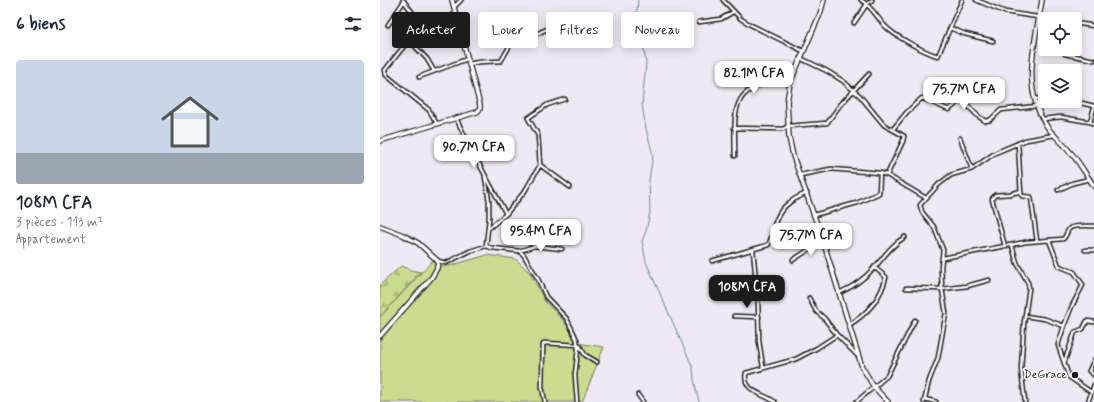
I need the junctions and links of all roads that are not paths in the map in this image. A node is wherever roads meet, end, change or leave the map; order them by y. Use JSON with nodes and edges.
{"nodes":[{"id":1,"x":452,"y":0,"type":"edge"},
{"id":2,"x":461,"y":0,"type":"edge"},
{"id":3,"x":723,"y":0,"type":"edge"},
{"id":4,"x":824,"y":0,"type":"edge"},
{"id":5,"x":861,"y":0,"type":"edge"},
{"id":6,"x":872,"y":0,"type":"edge"},
{"id":7,"x":962,"y":0,"type":"edge"},
{"id":8,"x":976,"y":0,"type":"edge"},
{"id":9,"x":1042,"y":0,"type":"edge"},
{"id":10,"x":404,"y":1,"type":"edge"},
{"id":11,"x":867,"y":4,"type":"junction"},
{"id":12,"x":454,"y":7,"type":"junction"},
{"id":13,"x":412,"y":12,"type":"edge"},
{"id":14,"x":455,"y":12,"type":"edge"},
{"id":15,"x":733,"y":12,"type":"junction"},
{"id":16,"x":1040,"y":12,"type":"edge"},
{"id":17,"x":1038,"y":17,"type":"edge"},
{"id":18,"x":699,"y":22,"type":"dead end"},
{"id":19,"x":854,"y":23,"type":"dead end"},
{"id":20,"x":1082,"y":24,"type":"edge"},
{"id":21,"x":388,"y":25,"type":"dead end"},
{"id":22,"x":1038,"y":25,"type":"edge"},
{"id":23,"x":1094,"y":26,"type":"edge"},
{"id":24,"x":950,"y":28,"type":"junction"},
{"id":25,"x":546,"y":29,"type":"edge"},
{"id":26,"x":993,"y":41,"type":"dead end"},
{"id":27,"x":403,"y":48,"type":"edge"},
{"id":28,"x":417,"y":48,"type":"edge"},
{"id":29,"x":464,"y":48,"type":"edge"},
{"id":30,"x":803,"y":50,"type":"junction"},
{"id":31,"x":1075,"y":56,"type":"edge"},
{"id":32,"x":800,"y":58,"type":"junction"},
{"id":33,"x":467,"y":59,"type":"junction"},
{"id":34,"x":1094,"y":60,"type":"edge"},
{"id":35,"x":469,"y":64,"type":"junction"},
{"id":36,"x":434,"y":71,"type":"junction"},
{"id":37,"x":869,"y":74,"type":"dead end"},
{"id":38,"x":419,"y":77,"type":"dead end"},
{"id":39,"x":791,"y":79,"type":"junction"},
{"id":40,"x":854,"y":91,"type":"junction"},
{"id":41,"x":565,"y":99,"type":"dead end"},
{"id":42,"x":1035,"y":99,"type":"junction"},
{"id":43,"x":1038,"y":99,"type":"edge"},
{"id":44,"x":1082,"y":104,"type":"edge"},
{"id":45,"x":1037,"y":106,"type":"junction"},
{"id":46,"x":1094,"y":107,"type":"edge"},
{"id":47,"x":456,"y":118,"type":"junction"},
{"id":48,"x":1043,"y":119,"type":"junction"},
{"id":49,"x":1090,"y":122,"type":"junction"},
{"id":50,"x":437,"y":124,"type":"junction"},
{"id":51,"x":1094,"y":124,"type":"edge"},
{"id":52,"x":788,"y":126,"type":"junction"},
{"id":53,"x":734,"y":128,"type":"junction"},
{"id":54,"x":893,"y":129,"type":"junction"},
{"id":55,"x":1054,"y":135,"type":"junction"},
{"id":56,"x":960,"y":138,"type":"dead end"},
{"id":57,"x":380,"y":141,"type":"edge"},
{"id":58,"x":1018,"y":143,"type":"junction"},
{"id":59,"x":735,"y":156,"type":"dead end"},
{"id":60,"x":540,"y":165,"type":"junction"},
{"id":61,"x":972,"y":169,"type":"junction"},
{"id":62,"x":880,"y":173,"type":"junction"},
{"id":63,"x":485,"y":175,"type":"junction"},
{"id":64,"x":800,"y":175,"type":"junction"},
{"id":65,"x":887,"y":175,"type":"junction"},
{"id":66,"x":1090,"y":180,"type":"junction"},
{"id":67,"x":1094,"y":186,"type":"edge"},
{"id":68,"x":570,"y":187,"type":"dead end"},
{"id":69,"x":1058,"y":190,"type":"dead end"},
{"id":70,"x":1021,"y":191,"type":"junction"},
{"id":71,"x":807,"y":193,"type":"junction"},
{"id":72,"x":926,"y":198,"type":"junction"},
{"id":73,"x":506,"y":214,"type":"junction"},
{"id":74,"x":814,"y":214,"type":"junction"},
{"id":75,"x":380,"y":226,"type":"edge"},
{"id":76,"x":1094,"y":226,"type":"edge"},
{"id":77,"x":488,"y":229,"type":"junction"},
{"id":78,"x":905,"y":238,"type":"dead end"},
{"id":79,"x":1049,"y":240,"type":"junction"},
{"id":80,"x":1037,"y":241,"type":"junction"},
{"id":81,"x":824,"y":244,"type":"junction"},
{"id":82,"x":1012,"y":245,"type":"junction"},
{"id":83,"x":486,"y":246,"type":"junction"},
{"id":84,"x":1006,"y":246,"type":"junction"},
{"id":85,"x":562,"y":249,"type":"dead end"},
{"id":86,"x":753,"y":250,"type":"junction"},
{"id":87,"x":1085,"y":250,"type":"dead end"},
{"id":88,"x":1094,"y":250,"type":"edge"},
{"id":89,"x":519,"y":251,"type":"junction"},
{"id":90,"x":942,"y":258,"type":"junction"},
{"id":91,"x":793,"y":260,"type":"dead end"},
{"id":92,"x":438,"y":261,"type":"junction"},
{"id":93,"x":712,"y":261,"type":"dead end"},
{"id":94,"x":874,"y":267,"type":"junction"},
{"id":95,"x":989,"y":280,"type":"dead end"},
{"id":96,"x":906,"y":288,"type":"dead end"},
{"id":97,"x":942,"y":289,"type":"junction"},
{"id":98,"x":839,"y":293,"type":"junction"},
{"id":99,"x":809,"y":298,"type":"dead end"},
{"id":100,"x":734,"y":316,"type":"dead end"},
{"id":101,"x":1025,"y":316,"type":"junction"},
{"id":102,"x":759,"y":317,"type":"junction"},
{"id":103,"x":915,"y":320,"type":"dead end"},
{"id":104,"x":1094,"y":322,"type":"edge"},
{"id":105,"x":848,"y":326,"type":"junction"},
{"id":106,"x":1064,"y":326,"type":"junction"},
{"id":107,"x":837,"y":335,"type":"junction"},
{"id":108,"x":380,"y":336,"type":"edge"},
{"id":109,"x":578,"y":345,"type":"junction"},
{"id":110,"x":858,"y":357,"type":"junction"},
{"id":111,"x":1094,"y":360,"type":"edge"},
{"id":112,"x":597,"y":362,"type":"dead end"},
{"id":113,"x":1064,"y":363,"type":"junction"},
{"id":114,"x":763,"y":368,"type":"junction"},
{"id":115,"x":1094,"y":375,"type":"edge"},
{"id":116,"x":1094,"y":385,"type":"edge"},
{"id":117,"x":874,"y":386,"type":"junction"},
{"id":118,"x":1091,"y":392,"type":"junction"},
{"id":119,"x":638,"y":395,"type":"dead end"},
{"id":120,"x":925,"y":400,"type":"edge"},
{"id":121,"x":545,"y":402,"type":"edge"},
{"id":122,"x":577,"y":402,"type":"edge"},
{"id":123,"x":643,"y":402,"type":"edge"},
{"id":124,"x":775,"y":402,"type":"edge"},
{"id":125,"x":856,"y":402,"type":"edge"},
{"id":126,"x":888,"y":402,"type":"edge"},
{"id":127,"x":936,"y":402,"type":"edge"},
{"id":128,"x":1025,"y":402,"type":"edge"},
{"id":129,"x":1088,"y":402,"type":"edge"}],
"edges":[{"from":1,"to":12,"type":"street"},
{"from":2,"to":12,"type":"street"},
{"from":3,"to":15,"type":"street"},
{"from":4,"to":30,"type":"street"},
{"from":5,"to":11,"type":"street"},
{"from":6,"to":11,"type":"street"},
{"from":7,"to":24,"type":"street"},
{"from":8,"to":17,"type":"street"},
{"from":9,"to":16,"type":"street"},
{"from":10,"to":13,"type":"street"},
{"from":10,"to":21,"type":"street"},
{"from":11,"to":19,"type":"street"},
{"from":11,"to":24,"type":"street"},
{"from":12,"to":14,"type":"street"},
{"from":15,"to":18,"type":"street"},
{"from":15,"to":30,"type":"street"},
{"from":20,"to":23,"type":"street"},
{"from":22,"to":42,"type":"street"},
{"from":24,"to":26,"type":"street"},
{"from":25,"to":35,"type":"street"},
{"from":27,"to":50,"type":"street"},
{"from":28,"to":36,"type":"street"},
{"from":29,"to":33,"type":"street"},
{"from":30,"to":32,"type":"street"},
{"from":31,"to":34,"type":"street"},
{"from":32,"to":39,"type":"street"},
{"from":32,"to":40,"type":"street"},
{"from":33,"to":35,"type":"street"},
{"from":33,"to":36,"type":"street"},
{"from":35,"to":47,"type":"street"},
{"from":36,"to":38,"type":"street"},
{"from":37,"to":40,"type":"street"},
{"from":39,"to":52,"type":"street"},
{"from":39,"to":53,"type":"street"},
{"from":40,"to":52,"type":"street"},
{"from":40,"to":54,"type":"street"},
{"from":41,"to":60,"type":"street"},
{"from":42,"to":43,"type":"street"},
{"from":42,"to":45,"type":"street"},
{"from":44,"to":46,"type":"street"},
{"from":45,"to":48,"type":"street"},
{"from":45,"to":54,"type":"street"},
{"from":46,"to":49,"type":"street"},
{"from":47,"to":50,"type":"street"},
{"from":47,"to":63,"type":"street"},
{"from":48,"to":49,"type":"street"},
{"from":48,"to":55,"type":"street"},
{"from":49,"to":51,"type":"street"},
{"from":50,"to":57,"type":"street"},
{"from":52,"to":53,"type":"street"},
{"from":52,"to":64,"type":"street"},
{"from":53,"to":59,"type":"street"},
{"from":54,"to":65,"type":"street"},
{"from":55,"to":58,"type":"street"},
{"from":55,"to":66,"type":"street"},
{"from":56,"to":61,"type":"street"},
{"from":58,"to":61,"type":"street"},
{"from":58,"to":70,"type":"street"},
{"from":60,"to":68,"type":"street"},
{"from":60,"to":73,"type":"street"},
{"from":61,"to":72,"type":"street"},
{"from":62,"to":64,"type":"street"},
{"from":62,"to":65,"type":"street"},
{"from":62,"to":74,"type":"street"},
{"from":63,"to":73,"type":"street"},
{"from":63,"to":77,"type":"street"},
{"from":64,"to":71,"type":"street"},
{"from":65,"to":72,"type":"street"},
{"from":66,"to":67,"type":"street"},
{"from":66,"to":69,"type":"street"},
{"from":70,"to":80,"type":"street"},
{"from":70,"to":84,"type":"street"},
{"from":71,"to":74,"type":"street"},
{"from":71,"to":86,"type":"street"},
{"from":72,"to":90,"type":"street"},
{"from":73,"to":77,"type":"street"},
{"from":74,"to":81,"type":"street"},
{"from":75,"to":92,"type":"street"},
{"from":76,"to":79,"type":"street"},
{"from":77,"to":83,"type":"street"},
{"from":78,"to":94,"type":"street"},
{"from":79,"to":80,"type":"street"},
{"from":79,"to":106,"type":"street"},
{"from":80,"to":82,"type":"street"},
{"from":81,"to":91,"type":"street"},
{"from":81,"to":98,"type":"street"},
{"from":82,"to":84,"type":"street"},
{"from":82,"to":101,"type":"street"},
{"from":83,"to":89,"type":"street"},
{"from":83,"to":92,"type":"street"},
{"from":84,"to":90,"type":"street"},
{"from":85,"to":89,"type":"street"},
{"from":86,"to":93,"type":"street"},
{"from":86,"to":102,"type":"street"},
{"from":87,"to":88,"type":"street"},
{"from":89,"to":109,"type":"street"},
{"from":90,"to":97,"type":"street"},
{"from":92,"to":108,"type":"street"},
{"from":94,"to":98,"type":"street"},
{"from":94,"to":105,"type":"street"},
{"from":95,"to":97,"type":"street"},
{"from":96,"to":97,"type":"street"},
{"from":97,"to":120,"type":"street"},
{"from":98,"to":105,"type":"street"},
{"from":99,"to":107,"type":"street"},
{"from":100,"to":102,"type":"street"},
{"from":101,"to":106,"type":"street"},
{"from":101,"to":128,"type":"street"},
{"from":102,"to":114,"type":"street"},
{"from":103,"to":117,"type":"street"},
{"from":104,"to":113,"type":"street"},
{"from":105,"to":110,"type":"street"},
{"from":106,"to":113,"type":"street"},
{"from":107,"to":110,"type":"street"},
{"from":107,"to":114,"type":"street"},
{"from":109,"to":112,"type":"street"},
{"from":109,"to":121,"type":"street"},
{"from":109,"to":122,"type":"street"},
{"from":110,"to":117,"type":"street"},
{"from":111,"to":115,"type":"street"},
{"from":113,"to":118,"type":"street"},
{"from":114,"to":124,"type":"street"},
{"from":116,"to":118,"type":"street"},
{"from":117,"to":125,"type":"street"},
{"from":117,"to":126,"type":"street"},
{"from":118,"to":129,"type":"street"},
{"from":119,"to":123,"type":"street"},
{"from":120,"to":127,"type":"street"}]}
